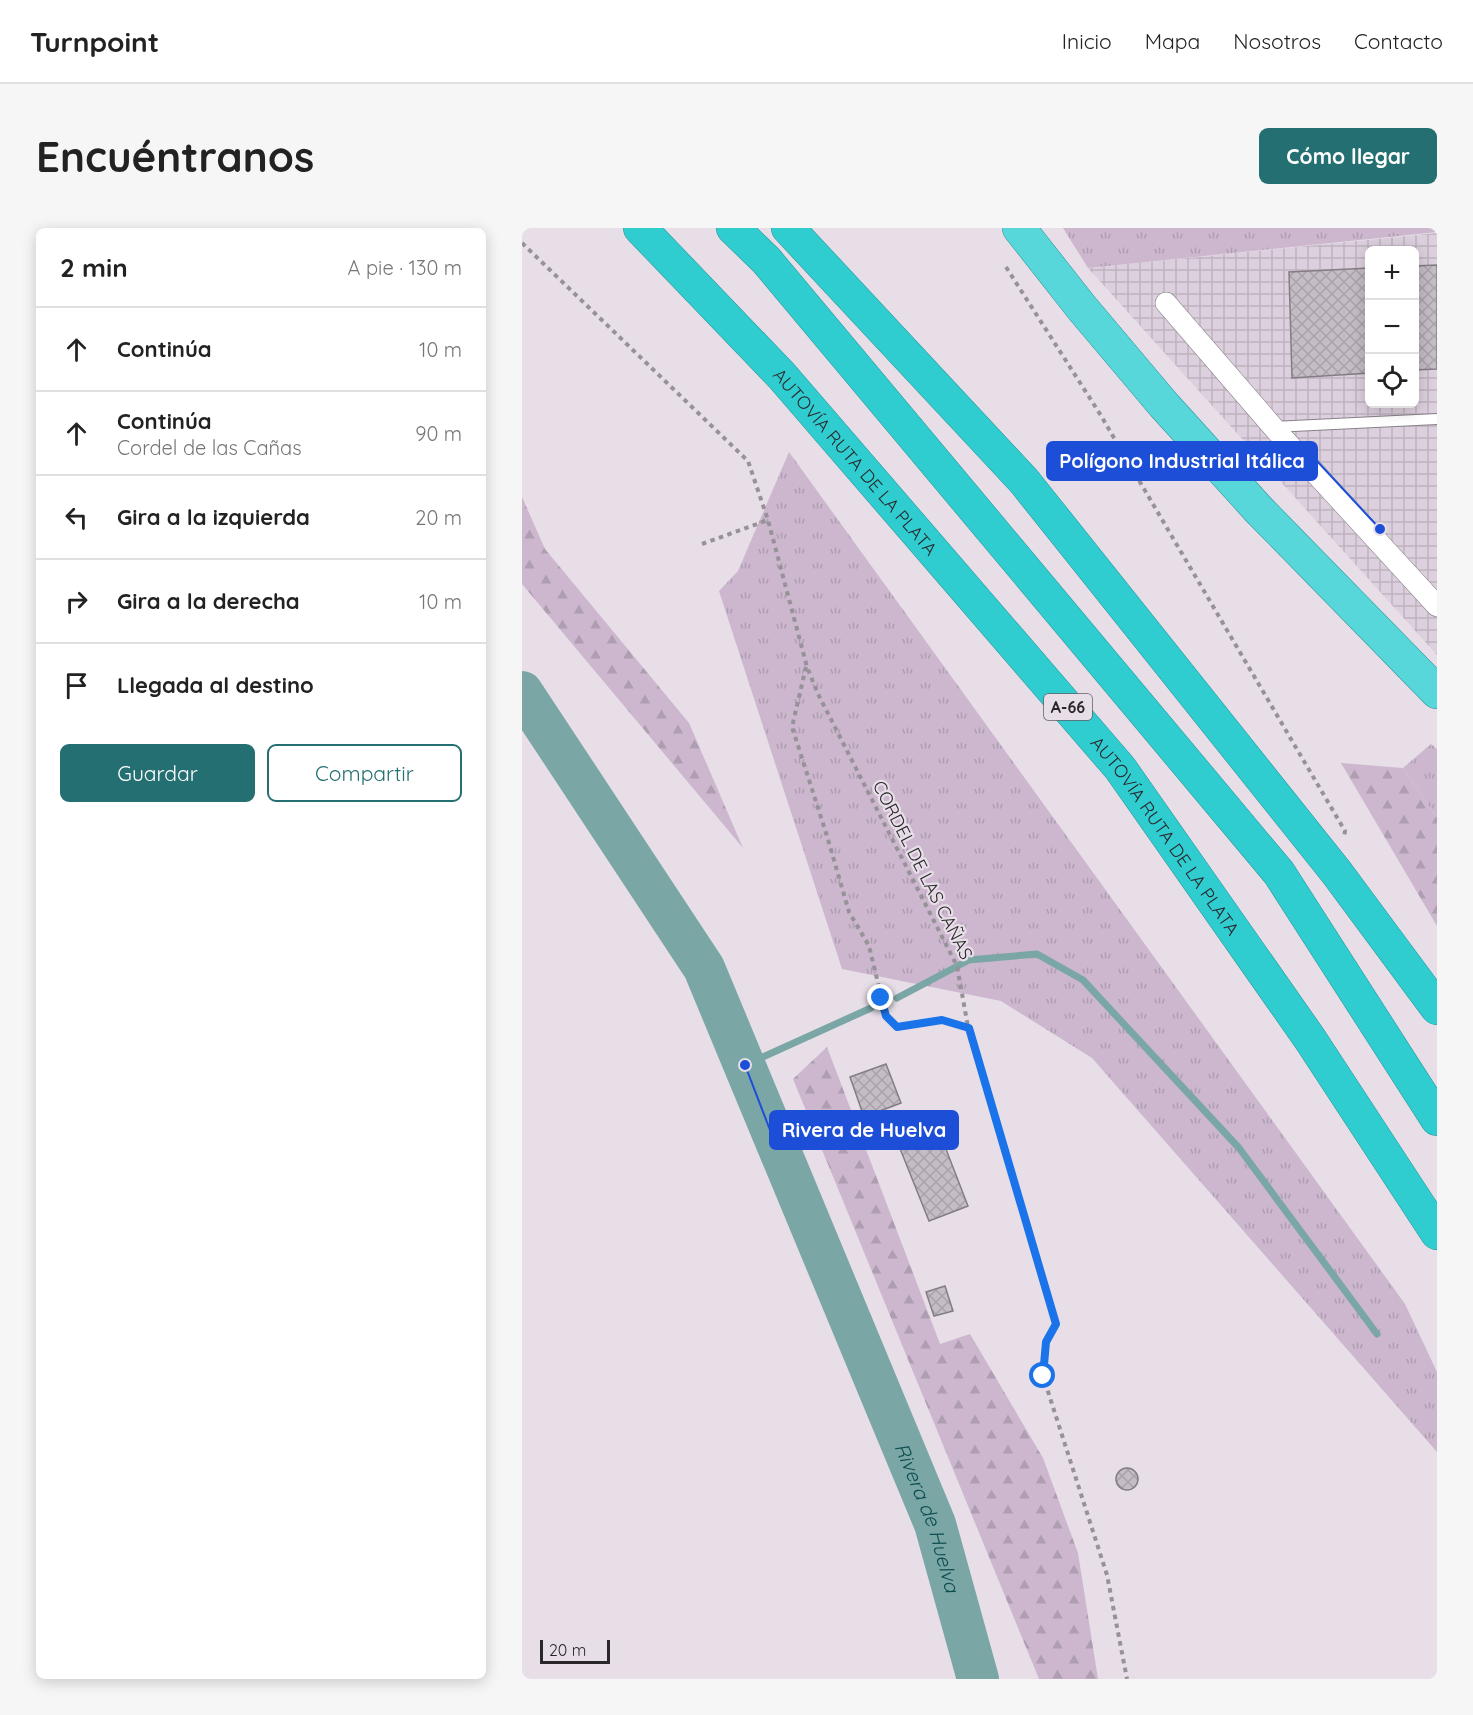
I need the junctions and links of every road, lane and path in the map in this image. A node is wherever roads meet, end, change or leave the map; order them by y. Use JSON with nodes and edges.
{"nodes":[{"id":1,"x":640,"y":228,"type":"edge"},
{"id":2,"x":733,"y":228,"type":"edge"},
{"id":3,"x":788,"y":228,"type":"edge"},
{"id":4,"x":1019,"y":228,"type":"edge"},
{"id":5,"x":522,"y":243,"type":"edge"},
{"id":6,"x":1006,"y":267,"type":"dead end"},
{"id":7,"x":1166,"y":303,"type":"dead end"},
{"id":8,"x":1437,"y":419,"type":"edge"},
{"id":9,"x":1273,"y":427,"type":"junction"},
{"id":10,"x":768,"y":520,"type":"junction"},
{"id":11,"x":702,"y":544,"type":"dead end"},
{"id":12,"x":1437,"y":606,"type":"edge"},
{"id":13,"x":807,"y":667,"type":"junction"},
{"id":14,"x":1437,"y":692,"type":"edge"},
{"id":15,"x":1337,"y":873,"type":"junction"},
{"id":16,"x":1437,"y":1008,"type":"edge"},
{"id":17,"x":969,"y":1028,"type":"junction"},
{"id":18,"x":1437,"y":1030,"type":"edge"},
{"id":19,"x":1437,"y":1119,"type":"edge"},
{"id":20,"x":1432,"y":1227,"type":"edge"},
{"id":21,"x":1127,"y":1679,"type":"edge"}],
"edges":[{"from":1,"to":20,"type":"highway","name":"AUTOVÍA RUTA DE LA PLATA","number":"A-66"},
{"from":2,"to":19,"type":"highway"},
{"from":3,"to":15,"type":"highway"},
{"from":4,"to":14,"type":"highway"},
{"from":5,"to":10,"type":"path","name":"CORDEL DE LAS CAÑAS"},
{"from":6,"to":15,"type":"path"},
{"from":7,"to":9,"type":"street"},
{"from":8,"to":9,"type":"lane"},
{"from":9,"to":12,"type":"street"},
{"from":10,"to":11,"type":"path"},
{"from":10,"to":13,"type":"path","name":"CORDEL DE LAS CAÑAS"},
{"from":13,"to":17,"type":"path","name":"CORDEL DE LAS CAÑAS"},
{"from":13,"to":17,"type":"path"},
{"from":15,"to":16,"type":"highway"},
{"from":15,"to":18,"type":"highway"},
{"from":17,"to":21,"type":"path","name":"CORDEL DE LAS CAÑAS"}]}
